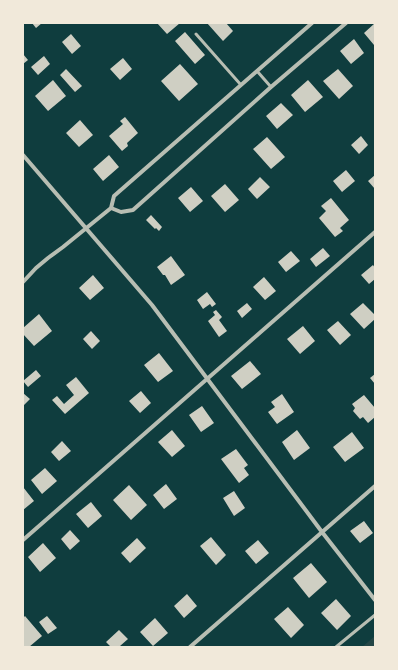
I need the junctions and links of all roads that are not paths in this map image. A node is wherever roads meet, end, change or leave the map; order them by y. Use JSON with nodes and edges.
{"nodes":[{"id":1,"x":312,"y":23,"type":"edge"},
{"id":2,"x":346,"y":23,"type":"edge"},
{"id":3,"x":196,"y":34,"type":"dead end"},
{"id":4,"x":257,"y":71,"type":"junction"},
{"id":5,"x":241,"y":85,"type":"junction"},
{"id":6,"x":271,"y":88,"type":"junction"},
{"id":7,"x":23,"y":155,"type":"edge"},
{"id":8,"x":111,"y":208,"type":"junction"},
{"id":9,"x":86,"y":228,"type":"junction"},
{"id":10,"x":375,"y":232,"type":"edge"},
{"id":11,"x":23,"y":282,"type":"edge"},
{"id":12,"x":208,"y":379,"type":"junction"},
{"id":13,"x":375,"y":486,"type":"edge"},
{"id":14,"x":322,"y":532,"type":"junction"},
{"id":15,"x":23,"y":540,"type":"edge"},
{"id":16,"x":375,"y":600,"type":"edge"},
{"id":17,"x":375,"y":615,"type":"edge"},
{"id":18,"x":190,"y":647,"type":"edge"},
{"id":19,"x":336,"y":647,"type":"edge"}],
"edges":[{"from":1,"to":4,"type":"street"},
{"from":2,"to":6,"type":"street"},
{"from":3,"to":5,"type":"lane"},
{"from":4,"to":5,"type":"street"},
{"from":4,"to":6,"type":"lane"},
{"from":5,"to":8,"type":"street"},
{"from":6,"to":8,"type":"street"},
{"from":7,"to":9,"type":"street"},
{"from":8,"to":9,"type":"street"},
{"from":9,"to":11,"type":"street"},
{"from":9,"to":12,"type":"street"},
{"from":10,"to":12,"type":"street"},
{"from":12,"to":14,"type":"street"},
{"from":12,"to":15,"type":"street"},
{"from":13,"to":14,"type":"street"},
{"from":14,"to":16,"type":"street"},
{"from":14,"to":18,"type":"street"},
{"from":17,"to":19,"type":"lane"}]}
